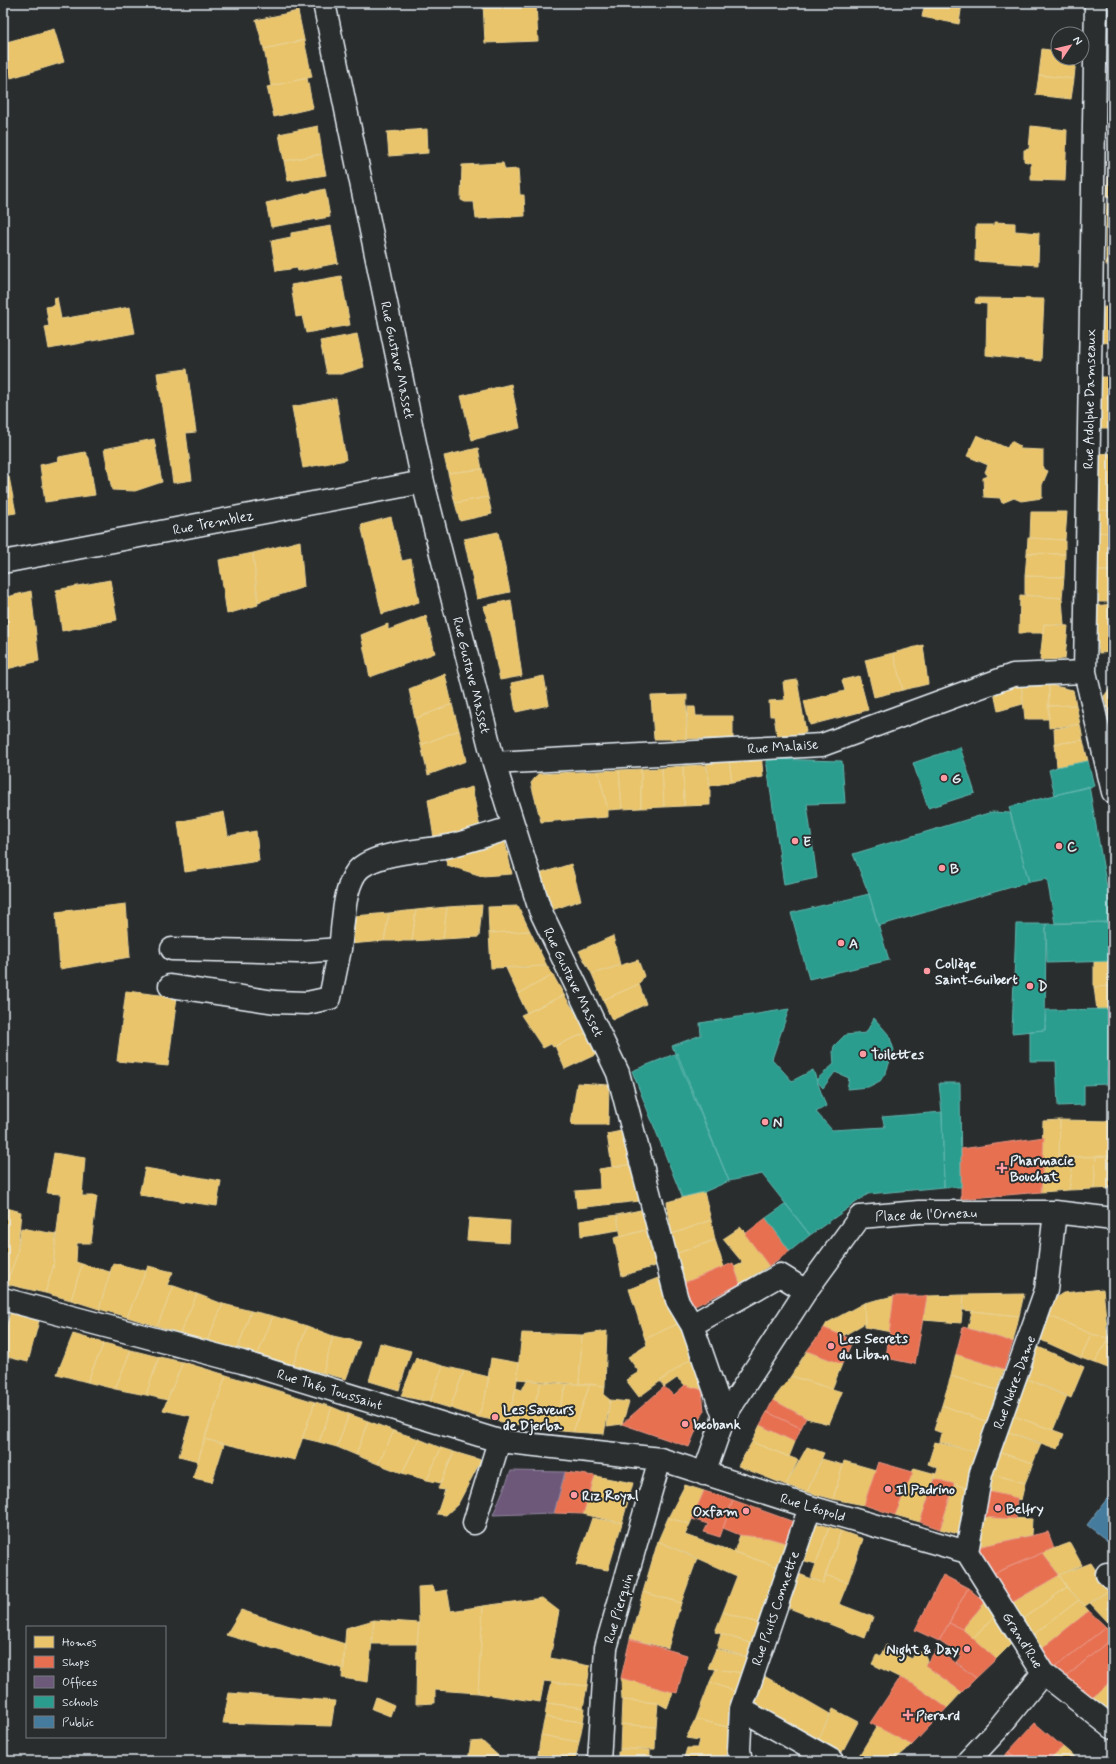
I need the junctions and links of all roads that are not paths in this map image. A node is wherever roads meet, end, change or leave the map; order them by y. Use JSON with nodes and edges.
{"nodes":[{"id":1,"x":324,"y":3,"type":"edge"},
{"id":2,"x":1096,"y":3,"type":"edge"},
{"id":3,"x":423,"y":482,"type":"junction"},
{"id":4,"x":3,"y":562,"type":"edge"},
{"id":5,"x":1085,"y":672,"type":"junction"},
{"id":6,"x":494,"y":763,"type":"junction"},
{"id":7,"x":1113,"y":792,"type":"edge"},
{"id":8,"x":514,"y":827,"type":"junction"},
{"id":9,"x":172,"y":949,"type":"dead end"},
{"id":10,"x":340,"y":949,"type":"junction"},
{"id":11,"x":170,"y":986,"type":"dead end"},
{"id":12,"x":1055,"y":1212,"type":"junction"},
{"id":13,"x":1113,"y":1219,"type":"edge"},
{"id":14,"x":806,"y":1291,"type":"junction"},
{"id":15,"x":3,"y":1299,"type":"edge"},
{"id":16,"x":692,"y":1325,"type":"junction"},
{"id":17,"x":724,"y":1417,"type":"junction"},
{"id":18,"x":498,"y":1441,"type":"junction"},
{"id":19,"x":660,"y":1459,"type":"junction"},
{"id":20,"x":704,"y":1474,"type":"junction"},
{"id":21,"x":810,"y":1506,"type":"junction"},
{"id":22,"x":474,"y":1523,"type":"dead end"},
{"id":23,"x":968,"y":1552,"type":"junction"},
{"id":24,"x":1043,"y":1673,"type":"junction"},
{"id":25,"x":741,"y":1709,"type":"junction"},
{"id":26,"x":1113,"y":1728,"type":"edge"},
{"id":27,"x":599,"y":1761,"type":"edge"},
{"id":28,"x":741,"y":1761,"type":"edge"},
{"id":29,"x":833,"y":1761,"type":"edge"},
{"id":30,"x":968,"y":1761,"type":"edge"}],
"edges":[{"from":1,"to":3,"type":"street","name":"Rue Gustave Masset"},
{"from":2,"to":5,"type":"street","name":"Rue Adolphe Damseaux"},
{"from":3,"to":4,"type":"street","name":"Rue Tremblez"},
{"from":3,"to":6,"type":"street","name":"Rue Gustave Masset"},
{"from":5,"to":6,"type":"street","name":"Rue Malaise"},
{"from":5,"to":7,"type":"street","name":"Rue Adolphe Damseaux"},
{"from":6,"to":8,"type":"street","name":"Rue Gustave Masset"},
{"from":8,"to":10,"type":"street"},
{"from":8,"to":16,"type":"street","name":"Rue Gustave Masset"},
{"from":9,"to":10,"type":"street"},
{"from":10,"to":11,"type":"street"},
{"from":12,"to":13,"type":"street","name":"Place de l'Orneau"},
{"from":12,"to":14,"type":"street","name":"Place de l'Orneau"},
{"from":12,"to":23,"type":"street","name":"Rue Notre-Dame"},
{"from":14,"to":16,"type":"street"},
{"from":14,"to":17,"type":"street","name":"Place de l'Orneau"},
{"from":15,"to":18,"type":"street","name":"Rue Théo Toussaint"},
{"from":16,"to":17,"type":"street"},
{"from":17,"to":20,"type":"street","name":"Place de l'Orneau"},
{"from":18,"to":19,"type":"street","name":"Rue Théo Toussaint"},
{"from":18,"to":22,"type":"street"},
{"from":19,"to":20,"type":"street","name":"Rue Léopold"},
{"from":19,"to":27,"type":"street","name":"Rue Pierquin"},
{"from":20,"to":21,"type":"street","name":"Rue Léopold"},
{"from":21,"to":23,"type":"street","name":"Rue Léopold"},
{"from":21,"to":25,"type":"street","name":"Rue Puits Connette"},
{"from":23,"to":24,"type":"street","name":"Grand'Rue"},
{"from":24,"to":26,"type":"street","name":"Grand'Rue"},
{"from":24,"to":30,"type":"street"},
{"from":25,"to":28,"type":"street","name":"Rue Puits Connette"},
{"from":25,"to":29,"type":"street"}]}
